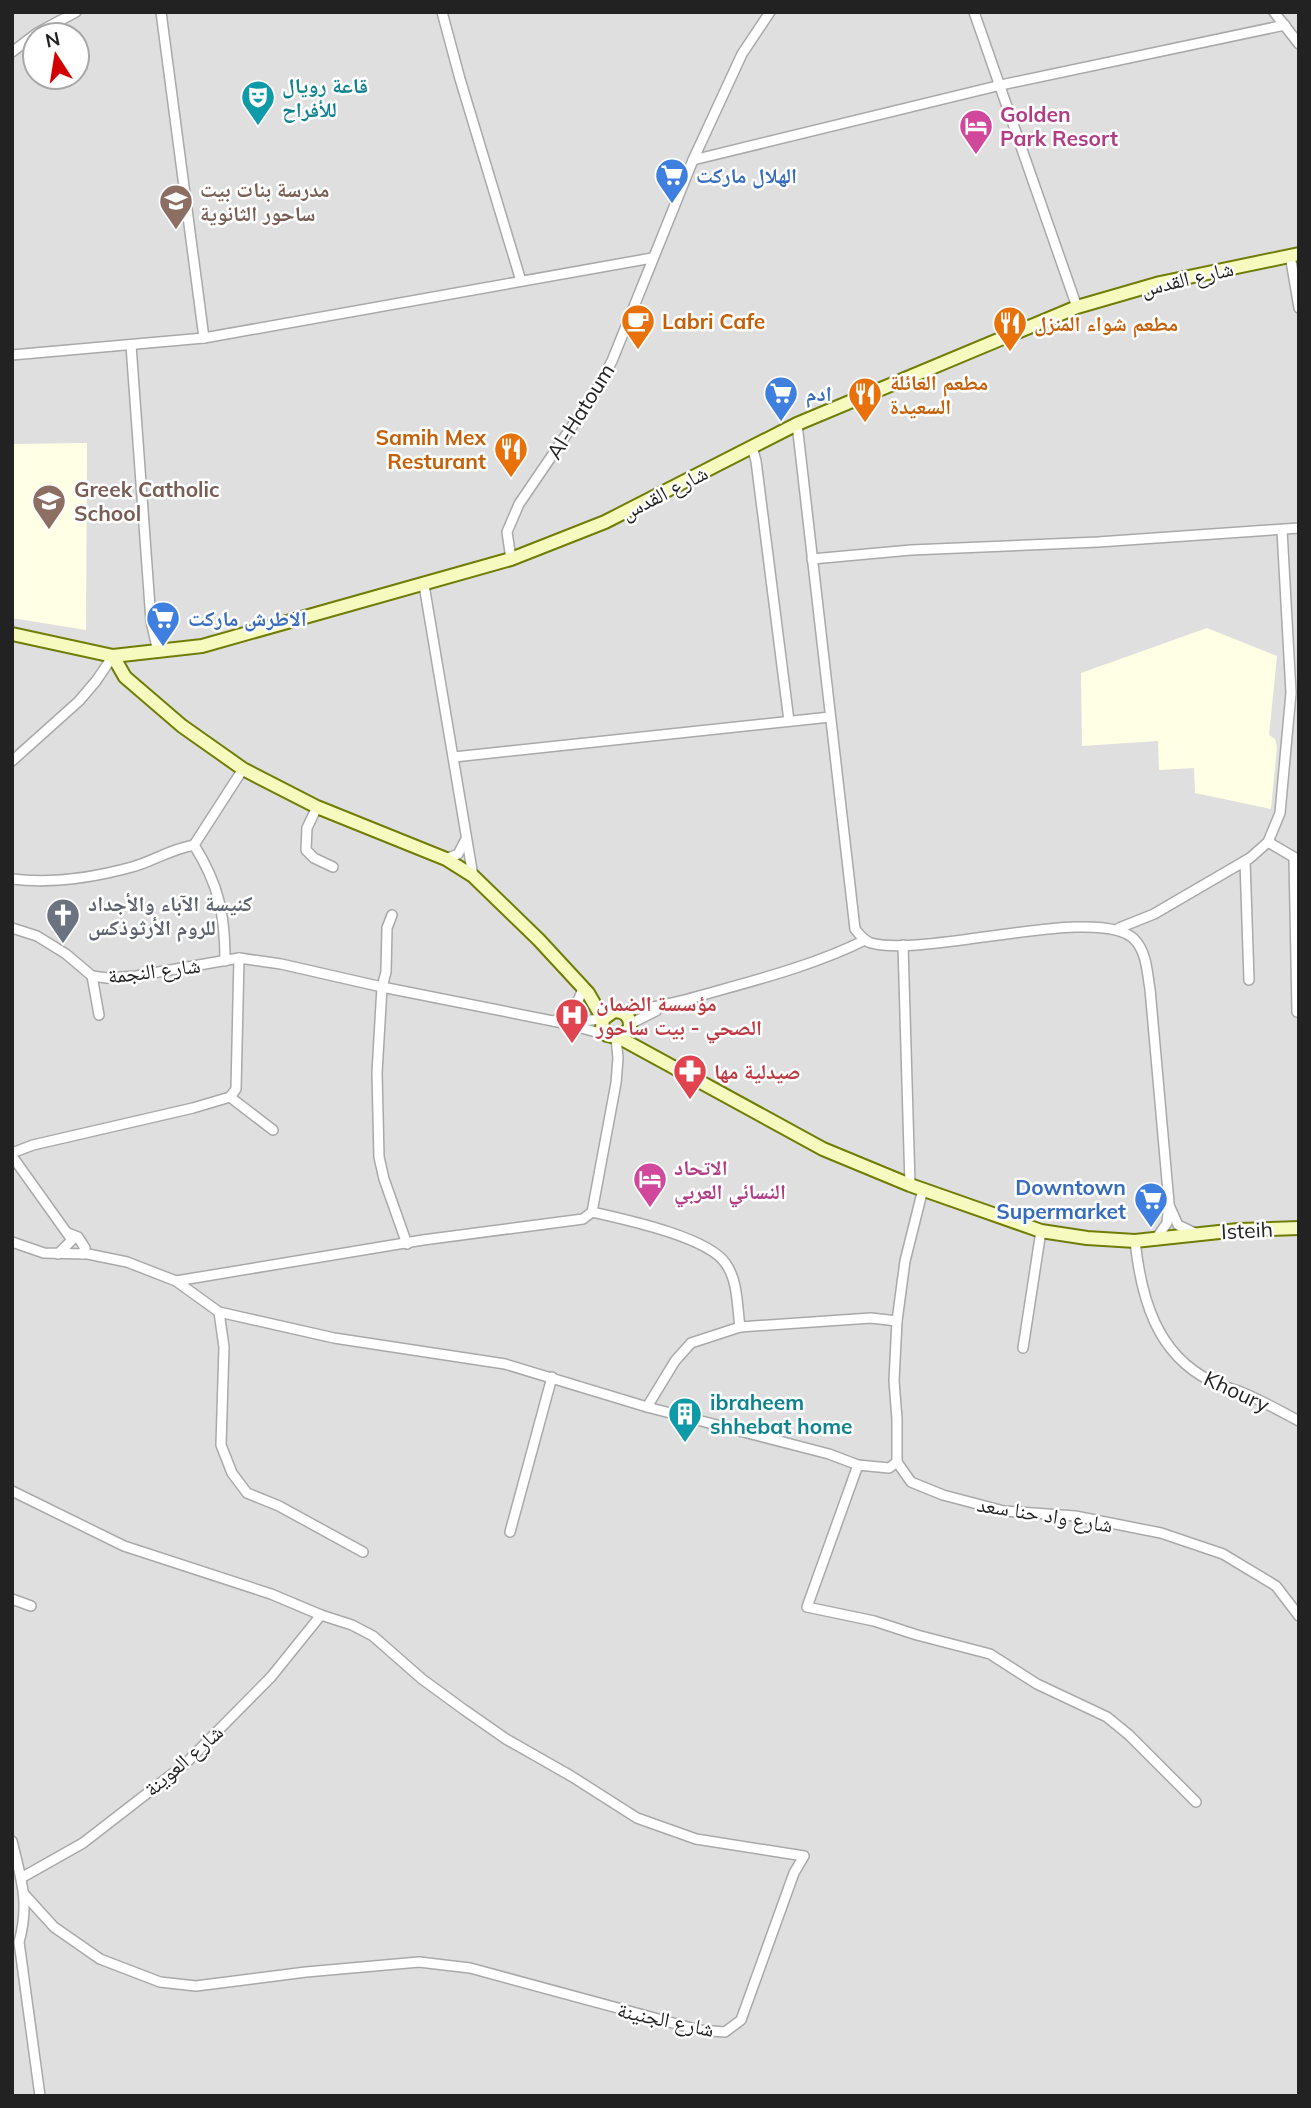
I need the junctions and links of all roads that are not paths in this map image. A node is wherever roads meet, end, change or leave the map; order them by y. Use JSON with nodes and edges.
{"nodes":[{"id":1,"x":161,"y":12,"type":"edge"},
{"id":2,"x":442,"y":12,"type":"edge"},
{"id":3,"x":770,"y":12,"type":"edge"},
{"id":4,"x":974,"y":12,"type":"edge"},
{"id":5,"x":1273,"y":12,"type":"edge"},
{"id":6,"x":72,"y":13,"type":"edge"},
{"id":7,"x":1284,"y":25,"type":"junction"},
{"id":8,"x":1299,"y":44,"type":"edge"},
{"id":9,"x":12,"y":52,"type":"edge"},
{"id":10,"x":1001,"y":85,"type":"junction"},
{"id":11,"x":693,"y":160,"type":"junction"},
{"id":12,"x":1294,"y":255,"type":"edge"},
{"id":13,"x":652,"y":258,"type":"junction"},
{"id":14,"x":521,"y":281,"type":"junction"},
{"id":15,"x":1077,"y":307,"type":"junction"},
{"id":16,"x":1299,"y":308,"type":"edge"},
{"id":17,"x":204,"y":338,"type":"junction"},
{"id":18,"x":131,"y":345,"type":"junction"},
{"id":19,"x":12,"y":355,"type":"edge"},
{"id":20,"x":797,"y":424,"type":"junction"},
{"id":21,"x":752,"y":447,"type":"junction"},
{"id":22,"x":1299,"y":528,"type":"edge"},
{"id":23,"x":1282,"y":530,"type":"junction"},
{"id":24,"x":511,"y":559,"type":"junction"},
{"id":25,"x":812,"y":559,"type":"junction"},
{"id":26,"x":424,"y":584,"type":"junction"},
{"id":27,"x":12,"y":634,"type":"edge"},
{"id":28,"x":159,"y":652,"type":"junction"},
{"id":29,"x":113,"y":656,"type":"junction"},
{"id":30,"x":830,"y":717,"type":"junction"},
{"id":31,"x":789,"y":721,"type":"junction"},
{"id":32,"x":454,"y":757,"type":"junction"},
{"id":33,"x":12,"y":761,"type":"edge"},
{"id":34,"x":243,"y":769,"type":"junction"},
{"id":35,"x":317,"y":807,"type":"junction"},
{"id":36,"x":467,"y":838,"type":"junction"},
{"id":37,"x":1268,"y":842,"type":"junction"},
{"id":38,"x":194,"y":845,"type":"junction"},
{"id":39,"x":446,"y":859,"type":"junction"},
{"id":40,"x":1296,"y":859,"type":"edge"},
{"id":41,"x":1245,"y":861,"type":"junction"},
{"id":42,"x":333,"y":867,"type":"dead end"},
{"id":43,"x":473,"y":876,"type":"junction"},
{"id":44,"x":12,"y":879,"type":"edge"},
{"id":45,"x":392,"y":915,"type":"dead end"},
{"id":46,"x":12,"y":928,"type":"edge"},
{"id":47,"x":1119,"y":928,"type":"junction"},
{"id":48,"x":865,"y":940,"type":"junction"},
{"id":49,"x":903,"y":945,"type":"junction"},
{"id":50,"x":239,"y":958,"type":"junction"},
{"id":51,"x":225,"y":961,"type":"junction"},
{"id":52,"x":92,"y":976,"type":"junction"},
{"id":53,"x":1249,"y":980,"type":"dead end"},
{"id":54,"x":382,"y":987,"type":"junction"},
{"id":55,"x":586,"y":990,"type":"junction"},
{"id":56,"x":664,"y":1006,"type":"junction"},
{"id":57,"x":618,"y":1011,"type":"junction"},
{"id":58,"x":1297,"y":1012,"type":"dead end"},
{"id":59,"x":99,"y":1015,"type":"dead end"},
{"id":60,"x":603,"y":1019,"type":"junction"},
{"id":61,"x":559,"y":1022,"type":"junction"},
{"id":62,"x":630,"y":1024,"type":"junction"},
{"id":63,"x":614,"y":1037,"type":"junction"},
{"id":64,"x":230,"y":1097,"type":"junction"},
{"id":65,"x":273,"y":1130,"type":"dead end"},
{"id":66,"x":12,"y":1154,"type":"edge"},
{"id":67,"x":917,"y":1187,"type":"junction"},
{"id":68,"x":1168,"y":1203,"type":"junction"},
{"id":69,"x":592,"y":1212,"type":"junction"},
{"id":70,"x":1299,"y":1228,"type":"edge"},
{"id":71,"x":1041,"y":1231,"type":"junction"},
{"id":72,"x":1195,"y":1233,"type":"junction"},
{"id":73,"x":73,"y":1238,"type":"junction"},
{"id":74,"x":1155,"y":1240,"type":"junction"},
{"id":75,"x":1135,"y":1241,"type":"junction"},
{"id":76,"x":12,"y":1242,"type":"edge"},
{"id":77,"x":407,"y":1244,"type":"junction"},
{"id":78,"x":58,"y":1254,"type":"junction"},
{"id":79,"x":82,"y":1254,"type":"junction"},
{"id":80,"x":103,"y":1257,"type":"junction"},
{"id":81,"x":176,"y":1281,"type":"junction"},
{"id":82,"x":219,"y":1312,"type":"junction"},
{"id":83,"x":897,"y":1321,"type":"junction"},
{"id":84,"x":740,"y":1326,"type":"junction"},
{"id":85,"x":1023,"y":1348,"type":"dead end"},
{"id":86,"x":552,"y":1377,"type":"junction"},
{"id":87,"x":647,"y":1408,"type":"junction"},
{"id":88,"x":1299,"y":1421,"type":"edge"},
{"id":89,"x":897,"y":1462,"type":"junction"},
{"id":90,"x":858,"y":1465,"type":"junction"},
{"id":91,"x":12,"y":1491,"type":"edge"},
{"id":92,"x":510,"y":1532,"type":"dead end"},
{"id":93,"x":363,"y":1552,"type":"dead end"},
{"id":94,"x":12,"y":1599,"type":"edge"},
{"id":95,"x":31,"y":1606,"type":"dead end"},
{"id":96,"x":321,"y":1615,"type":"junction"},
{"id":97,"x":1299,"y":1616,"type":"edge"},
{"id":98,"x":1196,"y":1802,"type":"dead end"},
{"id":99,"x":12,"y":1841,"type":"edge"},
{"id":100,"x":21,"y":1878,"type":"junction"},
{"id":101,"x":24,"y":1894,"type":"junction"},
{"id":102,"x":16,"y":1943,"type":"edge"},
{"id":103,"x":40,"y":2096,"type":"edge"}],
"edges":[{"from":1,"to":17,"type":"street"},
{"from":2,"to":14,"type":"street"},
{"from":3,"to":11,"type":"street","name":"Al-Hatoum"},
{"from":4,"to":10,"type":"street"},
{"from":5,"to":7,"type":"street"},
{"from":6,"to":9,"type":"street"},
{"from":7,"to":8,"type":"street"},
{"from":7,"to":10,"type":"street"},
{"from":10,"to":11,"type":"street"},
{"from":10,"to":15,"type":"street"},
{"from":11,"to":13,"type":"street","name":"Al-Hatoum"},
{"from":12,"to":15,"type":"street","name":"شارع القدس"},
{"from":12,"to":16,"type":"street"},
{"from":13,"to":14,"type":"street"},
{"from":13,"to":24,"type":"street","name":"Al-Hatoum"},
{"from":14,"to":17,"type":"street"},
{"from":15,"to":20,"type":"street","name":"شارع القدس"},
{"from":17,"to":18,"type":"street"},
{"from":18,"to":19,"type":"street"},
{"from":18,"to":28,"type":"street"},
{"from":20,"to":21,"type":"street","name":"شارع القدس"},
{"from":20,"to":25,"type":"street"},
{"from":21,"to":24,"type":"street","name":"شارع القدس"},
{"from":21,"to":31,"type":"street"},
{"from":22,"to":23,"type":"street"},
{"from":23,"to":25,"type":"street"},
{"from":23,"to":37,"type":"street"},
{"from":24,"to":26,"type":"street","name":"شارع القدس"},
{"from":25,"to":30,"type":"street"},
{"from":26,"to":28,"type":"street","name":"شارع القدس"},
{"from":26,"to":32,"type":"street"},
{"from":27,"to":29,"type":"street","name":"شارع القدس"},
{"from":28,"to":29,"type":"street","name":"شارع القدس"},
{"from":29,"to":33,"type":"street"},
{"from":29,"to":34,"type":"street"},
{"from":30,"to":31,"type":"street"},
{"from":30,"to":48,"type":"street"},
{"from":31,"to":32,"type":"street"},
{"from":32,"to":36,"type":"street"},
{"from":34,"to":35,"type":"street"},
{"from":34,"to":38,"type":"street"},
{"from":35,"to":39,"type":"street"},
{"from":35,"to":42,"type":"street"},
{"from":36,"to":39,"type":"street"},
{"from":36,"to":43,"type":"street"},
{"from":37,"to":40,"type":"street"},
{"from":37,"to":41,"type":"street"},
{"from":38,"to":44,"type":"street"},
{"from":38,"to":51,"type":"street"},
{"from":39,"to":43,"type":"street"},
{"from":40,"to":58,"type":"street"},
{"from":41,"to":47,"type":"street"},
{"from":41,"to":53,"type":"street"},
{"from":43,"to":55,"type":"street"},
{"from":45,"to":54,"type":"street"},
{"from":46,"to":52,"type":"street","name":"شارع النجمة"},
{"from":47,"to":49,"type":"street"},
{"from":47,"to":68,"type":"street"},
{"from":48,"to":49,"type":"street"},
{"from":48,"to":56,"type":"street"},
{"from":49,"to":67,"type":"street"},
{"from":50,"to":51,"type":"street","name":"شارع النجمة"},
{"from":50,"to":54,"type":"street"},
{"from":50,"to":64,"type":"street"},
{"from":51,"to":52,"type":"street","name":"شارع النجمة"},
{"from":52,"to":59,"type":"street"},
{"from":54,"to":61,"type":"street"},
{"from":54,"to":77,"type":"street"},
{"from":55,"to":57,"type":"street"},
{"from":55,"to":60,"type":"street"},
{"from":55,"to":61,"type":"street"},
{"from":56,"to":57,"type":"street"},
{"from":56,"to":62,"type":"street"},
{"from":57,"to":60,"type":"street"},
{"from":57,"to":62,"type":"street"},
{"from":60,"to":61,"type":"street"},
{"from":60,"to":63,"type":"street"},
{"from":61,"to":63,"type":"street"},
{"from":62,"to":63,"type":"street"},
{"from":63,"to":67,"type":"street","name":"Isteih"},
{"from":63,"to":69,"type":"street"},
{"from":64,"to":65,"type":"street"},
{"from":64,"to":66,"type":"street"},
{"from":66,"to":73,"type":"street"},
{"from":67,"to":71,"type":"street","name":"Isteih"},
{"from":67,"to":83,"type":"street"},
{"from":68,"to":72,"type":"street"},
{"from":68,"to":74,"type":"street"},
{"from":69,"to":77,"type":"street"},
{"from":69,"to":84,"type":"street"},
{"from":70,"to":72,"type":"street","name":"Isteih"},
{"from":71,"to":75,"type":"street","name":"Isteih"},
{"from":71,"to":85,"type":"street"},
{"from":72,"to":74,"type":"street","name":"Isteih"},
{"from":73,"to":78,"type":"street"},
{"from":73,"to":79,"type":"street"},
{"from":73,"to":80,"type":"street"},
{"from":74,"to":75,"type":"street","name":"Isteih"},
{"from":75,"to":88,"type":"street","name":"Khoury"},
{"from":76,"to":78,"type":"street"},
{"from":77,"to":81,"type":"street"},
{"from":78,"to":79,"type":"street"},
{"from":79,"to":80,"type":"street"},
{"from":80,"to":81,"type":"street"},
{"from":81,"to":82,"type":"street"},
{"from":82,"to":86,"type":"street"},
{"from":82,"to":93,"type":"street"},
{"from":83,"to":84,"type":"street"},
{"from":83,"to":89,"type":"street"},
{"from":84,"to":87,"type":"street"},
{"from":86,"to":87,"type":"street"},
{"from":86,"to":92,"type":"street"},
{"from":87,"to":90,"type":"street"},
{"from":89,"to":90,"type":"street"},
{"from":89,"to":97,"type":"street","name":"شارع واد حنا سعد"},
{"from":90,"to":98,"type":"street"},
{"from":91,"to":96,"type":"street"},
{"from":94,"to":95,"type":"street"},
{"from":96,"to":100,"type":"street","name":"شارع العوينة"},
{"from":96,"to":101,"type":"street","name":"شارع الجنينة"},
{"from":99,"to":100,"type":"street"},
{"from":100,"to":101,"type":"street"},
{"from":101,"to":102,"type":"street"},
{"from":102,"to":103,"type":"street"}]}
